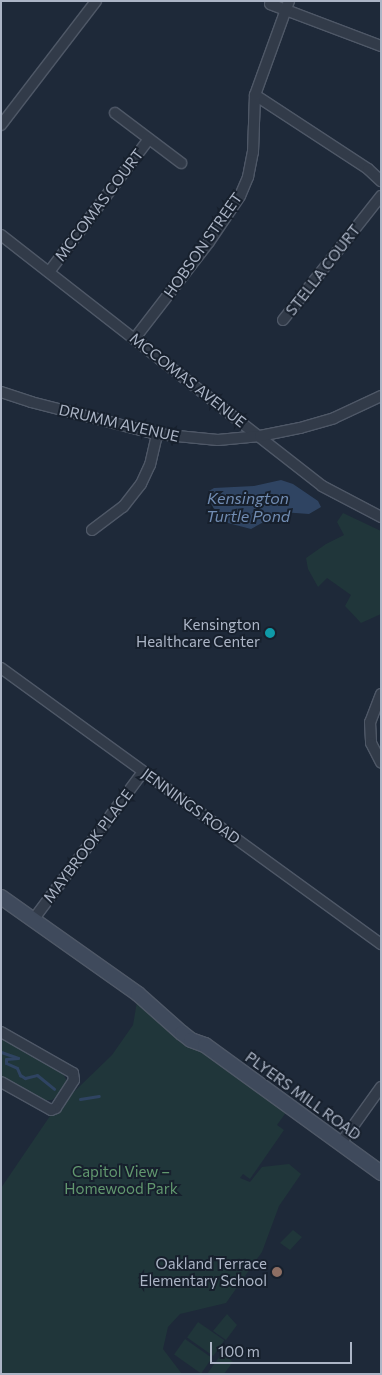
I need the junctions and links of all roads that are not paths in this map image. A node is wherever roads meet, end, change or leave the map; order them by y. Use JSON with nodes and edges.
{"nodes":[{"id":1,"x":96,"y":1,"type":"edge"},
{"id":2,"x":270,"y":4,"type":"dead end"},
{"id":3,"x":288,"y":6,"type":"edge"},
{"id":4,"x":381,"y":46,"type":"edge"},
{"id":5,"x":255,"y":95,"type":"junction"},
{"id":6,"x":115,"y":113,"type":"dead end"},
{"id":7,"x":1,"y":125,"type":"edge"},
{"id":8,"x":149,"y":138,"type":"junction"},
{"id":9,"x":182,"y":163,"type":"dead end"},
{"id":10,"x":381,"y":181,"type":"edge"},
{"id":11,"x":381,"y":196,"type":"edge"},
{"id":12,"x":1,"y":234,"type":"edge"},
{"id":13,"x":49,"y":272,"type":"junction"},
{"id":14,"x":283,"y":320,"type":"dead end"},
{"id":15,"x":135,"y":338,"type":"junction"},
{"id":16,"x":1,"y":392,"type":"edge"},
{"id":17,"x":381,"y":396,"type":"edge"},
{"id":18,"x":157,"y":434,"type":"junction"},
{"id":19,"x":260,"y":436,"type":"junction"},
{"id":20,"x":381,"y":517,"type":"edge"},
{"id":21,"x":92,"y":530,"type":"dead end"},
{"id":22,"x":1,"y":668,"type":"edge"},
{"id":23,"x":381,"y":694,"type":"edge"},
{"id":24,"x":381,"y":763,"type":"edge"},
{"id":25,"x":143,"y":772,"type":"junction"},
{"id":26,"x":1,"y":897,"type":"edge"},
{"id":27,"x":33,"y":920,"type":"junction"},
{"id":28,"x":381,"y":944,"type":"edge"},
{"id":29,"x":1,"y":1032,"type":"edge"},
{"id":30,"x":1,"y":1082,"type":"edge"},
{"id":31,"x":381,"y":1088,"type":"edge"},
{"id":32,"x":341,"y":1143,"type":"junction"},
{"id":33,"x":381,"y":1173,"type":"edge"}],
"edges":[{"from":1,"to":7,"type":"street"},
{"from":2,"to":3,"type":"street"},
{"from":3,"to":4,"type":"street"},
{"from":3,"to":5,"type":"street","name":"HOBSON STREET"},
{"from":5,"to":10,"type":"street"},
{"from":5,"to":15,"type":"street","name":"HOBSON STREET"},
{"from":6,"to":8,"type":"street","name":"MCCOMAS COURT"},
{"from":8,"to":9,"type":"street","name":"MCCOMAS COURT"},
{"from":8,"to":13,"type":"street","name":"MCCOMAS COURT"},
{"from":11,"to":14,"type":"street","name":"STELLA COURT"},
{"from":12,"to":13,"type":"street","name":"MCCOMAS AVENUE"},
{"from":13,"to":15,"type":"street","name":"MCCOMAS AVENUE"},
{"from":15,"to":19,"type":"street","name":"MCCOMAS AVENUE"},
{"from":16,"to":18,"type":"street","name":"DRUMM AVENUE"},
{"from":17,"to":19,"type":"street","name":"DRUMM AVENUE"},
{"from":18,"to":19,"type":"street","name":"DRUMM AVENUE"},
{"from":18,"to":21,"type":"street"},
{"from":19,"to":20,"type":"street","name":"MCCOMAS AVENUE"},
{"from":22,"to":25,"type":"street","name":"JENNINGS ROAD"},
{"from":23,"to":24,"type":"street"},
{"from":25,"to":27,"type":"street","name":"MAYBROOK PLACE"},
{"from":25,"to":28,"type":"street","name":"JENNINGS ROAD"},
{"from":26,"to":27,"type":"street","name":"PLYERS MILL ROAD"},
{"from":27,"to":32,"type":"street","name":"PLYERS MILL ROAD"},
{"from":29,"to":30,"type":"street"},
{"from":31,"to":32,"type":"street"},
{"from":32,"to":33,"type":"street","name":"PLYERS MILL ROAD"}]}
